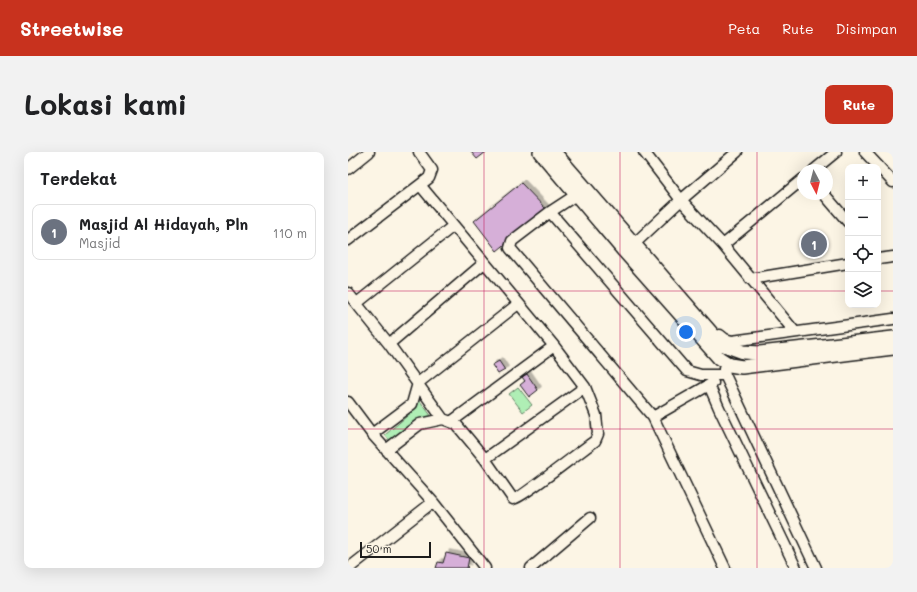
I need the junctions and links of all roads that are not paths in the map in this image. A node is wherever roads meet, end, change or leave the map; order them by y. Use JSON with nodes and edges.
{"nodes":[{"id":1,"x":369,"y":152,"type":"edge"},
{"id":2,"x":419,"y":152,"type":"edge"},
{"id":3,"x":540,"y":152,"type":"edge"},
{"id":4,"x":554,"y":152,"type":"edge"},
{"id":5,"x":561,"y":152,"type":"edge"},
{"id":6,"x":737,"y":152,"type":"edge"},
{"id":7,"x":836,"y":152,"type":"edge"},
{"id":8,"x":865,"y":152,"type":"edge"},
{"id":9,"x":646,"y":153,"type":"edge"},
{"id":10,"x":821,"y":164,"type":"edge"},
{"id":11,"x":348,"y":169,"type":"edge"},
{"id":12,"x":893,"y":182,"type":"edge"},
{"id":13,"x":797,"y":185,"type":"edge"},
{"id":14,"x":420,"y":186,"type":"junction"},
{"id":15,"x":576,"y":195,"type":"junction"},
{"id":16,"x":681,"y":200,"type":"junction"},
{"id":17,"x":829,"y":200,"type":"edge"},
{"id":18,"x":550,"y":212,"type":"junction"},
{"id":19,"x":845,"y":218,"type":"edge"},
{"id":20,"x":452,"y":226,"type":"junction"},
{"id":21,"x":348,"y":240,"type":"edge"},
{"id":22,"x":635,"y":243,"type":"junction"},
{"id":23,"x":723,"y":245,"type":"junction"},
{"id":24,"x":893,"y":257,"type":"edge"},
{"id":25,"x":881,"y":258,"type":"edge"},
{"id":26,"x":484,"y":263,"type":"junction"},
{"id":27,"x":845,"y":264,"type":"edge"},
{"id":28,"x":750,"y":280,"type":"junction"},
{"id":29,"x":348,"y":293,"type":"edge"},
{"id":30,"x":357,"y":303,"type":"junction"},
{"id":31,"x":518,"y":304,"type":"junction"},
{"id":32,"x":893,"y":319,"type":"edge"},
{"id":33,"x":795,"y":332,"type":"junction"},
{"id":34,"x":893,"y":338,"type":"edge"},
{"id":35,"x":389,"y":344,"type":"junction"},
{"id":36,"x":554,"y":346,"type":"junction"},
{"id":37,"x":893,"y":348,"type":"edge"},
{"id":38,"x":725,"y":369,"type":"junction"},
{"id":39,"x":418,"y":383,"type":"junction"},
{"id":40,"x":709,"y":385,"type":"junction"},
{"id":41,"x":585,"y":387,"type":"junction"},
{"id":42,"x":348,"y":402,"type":"edge"},
{"id":43,"x":653,"y":417,"type":"junction"},
{"id":44,"x":447,"y":420,"type":"junction"},
{"id":45,"x":372,"y":434,"type":"junction"},
{"id":46,"x":386,"y":450,"type":"junction"},
{"id":47,"x":485,"y":459,"type":"junction"},
{"id":48,"x":433,"y":502,"type":"junction"},
{"id":49,"x":590,"y":518,"type":"dead end"},
{"id":50,"x":349,"y":568,"type":"edge"},
{"id":51,"x":485,"y":568,"type":"edge"},
{"id":52,"x":531,"y":568,"type":"edge"},
{"id":53,"x":725,"y":568,"type":"edge"},
{"id":54,"x":796,"y":568,"type":"edge"},
{"id":55,"x":816,"y":568,"type":"edge"}],
"edges":[{"from":1,"to":11,"type":"street"},
{"from":2,"to":14,"type":"street"},
{"from":3,"to":15,"type":"main road"},
{"from":4,"to":22,"type":"main road"},
{"from":5,"to":22,"type":"street"},
{"from":6,"to":16,"type":"street"},
{"from":7,"to":10,"type":"street"},
{"from":8,"to":12,"type":"street"},
{"from":9,"to":16,"type":"street"},
{"from":13,"to":23,"type":"street"},
{"from":14,"to":20,"type":"street"},
{"from":14,"to":21,"type":"street"},
{"from":15,"to":18,"type":"street"},
{"from":15,"to":38,"type":"main road"},
{"from":16,"to":22,"type":"street"},
{"from":16,"to":23,"type":"street"},
{"from":17,"to":19,"type":"street"},
{"from":18,"to":38,"type":"street"},
{"from":18,"to":43,"type":"street"},
{"from":20,"to":26,"type":"street"},
{"from":20,"to":30,"type":"street"},
{"from":22,"to":33,"type":"street"},
{"from":22,"to":34,"type":"main road"},
{"from":23,"to":28,"type":"street"},
{"from":24,"to":25,"type":"street"},
{"from":26,"to":31,"type":"street"},
{"from":26,"to":35,"type":"street"},
{"from":27,"to":28,"type":"street"},
{"from":28,"to":33,"type":"street"},
{"from":29,"to":30,"type":"street"},
{"from":30,"to":35,"type":"street"},
{"from":31,"to":36,"type":"street"},
{"from":31,"to":39,"type":"street"},
{"from":32,"to":33,"type":"street"},
{"from":35,"to":39,"type":"street"},
{"from":36,"to":41,"type":"street"},
{"from":36,"to":44,"type":"street"},
{"from":37,"to":38,"type":"main road"},
{"from":38,"to":40,"type":"street"},
{"from":38,"to":55,"type":"street"},
{"from":39,"to":44,"type":"street"},
{"from":39,"to":45,"type":"street"},
{"from":40,"to":43,"type":"street"},
{"from":40,"to":54,"type":"street"},
{"from":41,"to":47,"type":"street"},
{"from":41,"to":47,"type":"street"},
{"from":42,"to":45,"type":"street"},
{"from":43,"to":53,"type":"street"},
{"from":44,"to":46,"type":"street"},
{"from":44,"to":47,"type":"street"},
{"from":45,"to":46,"type":"street"},
{"from":46,"to":48,"type":"street"},
{"from":48,"to":50,"type":"street"},
{"from":48,"to":51,"type":"street"},
{"from":49,"to":52,"type":"street"}]}
